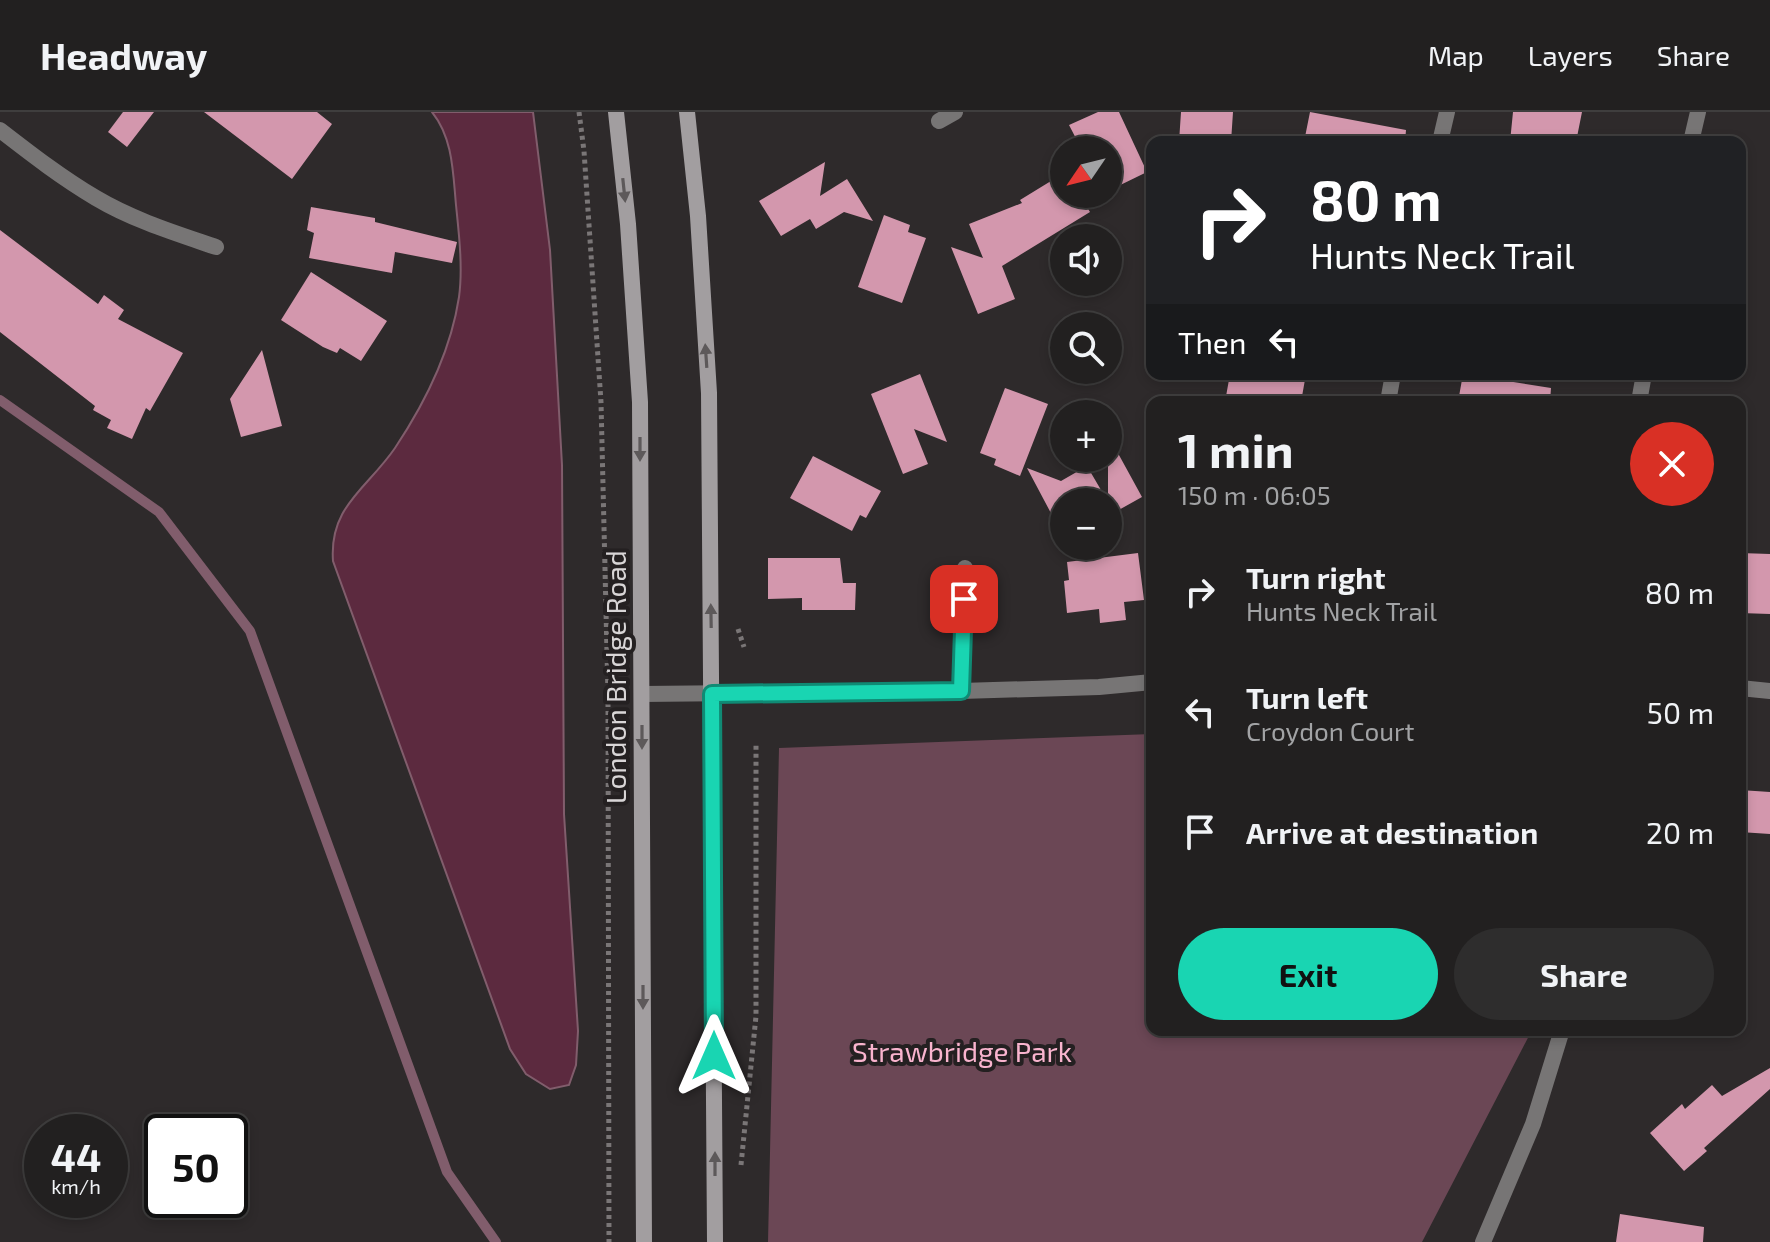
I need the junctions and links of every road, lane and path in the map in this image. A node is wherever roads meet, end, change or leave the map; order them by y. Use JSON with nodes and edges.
{"nodes":[{"id":1,"x":579,"y":112,"type":"edge"},
{"id":2,"x":616,"y":112,"type":"edge"},
{"id":3,"x":687,"y":112,"type":"edge"},
{"id":4,"x":955,"y":112,"type":"edge"},
{"id":5,"x":1447,"y":112,"type":"edge"},
{"id":6,"x":1698,"y":112,"type":"edge"},
{"id":7,"x":939,"y":121,"type":"dead end"},
{"id":8,"x":0,"y":130,"type":"edge"},
{"id":9,"x":1441,"y":136,"type":"edge"},
{"id":10,"x":1692,"y":136,"type":"edge"},
{"id":11,"x":216,"y":247,"type":"dead end"},
{"id":12,"x":965,"y":568,"type":"dead end"},
{"id":13,"x":1146,"y":683,"type":"edge"},
{"id":14,"x":1746,"y":689,"type":"edge"},
{"id":15,"x":961,"y":691,"type":"junction"},
{"id":16,"x":1770,"y":691,"type":"edge"},
{"id":17,"x":642,"y":694,"type":"junction"},
{"id":18,"x":712,"y":694,"type":"junction"},
{"id":19,"x":756,"y":745,"type":"dead end"},
{"id":20,"x":1560,"y":1036,"type":"edge"},
{"id":21,"x":740,"y":1179,"type":"dead end"},
{"id":22,"x":609,"y":1242,"type":"edge"},
{"id":23,"x":644,"y":1242,"type":"edge"},
{"id":24,"x":715,"y":1242,"type":"edge"},
{"id":25,"x":1483,"y":1242,"type":"edge"}],
"edges":[{"from":1,"to":22,"type":"path"},
{"from":2,"to":17,"type":"main road","name":"London Bridge Road","one_way":true},
{"from":18,"to":3,"type":"main road","one_way":true},
{"from":4,"to":7,"type":"street"},
{"from":5,"to":9,"type":"street"},
{"from":6,"to":10,"type":"street"},
{"from":8,"to":11,"type":"street"},
{"from":12,"to":15,"type":"street"},
{"from":13,"to":15,"type":"street"},
{"from":14,"to":16,"type":"street"},
{"from":15,"to":18,"type":"street"},
{"from":17,"to":18,"type":"street"},
{"from":17,"to":23,"type":"main road","name":"London Bridge Road","one_way":true},
{"from":24,"to":18,"type":"main road","one_way":true},
{"from":19,"to":21,"type":"path"},
{"from":20,"to":25,"type":"street"}]}
